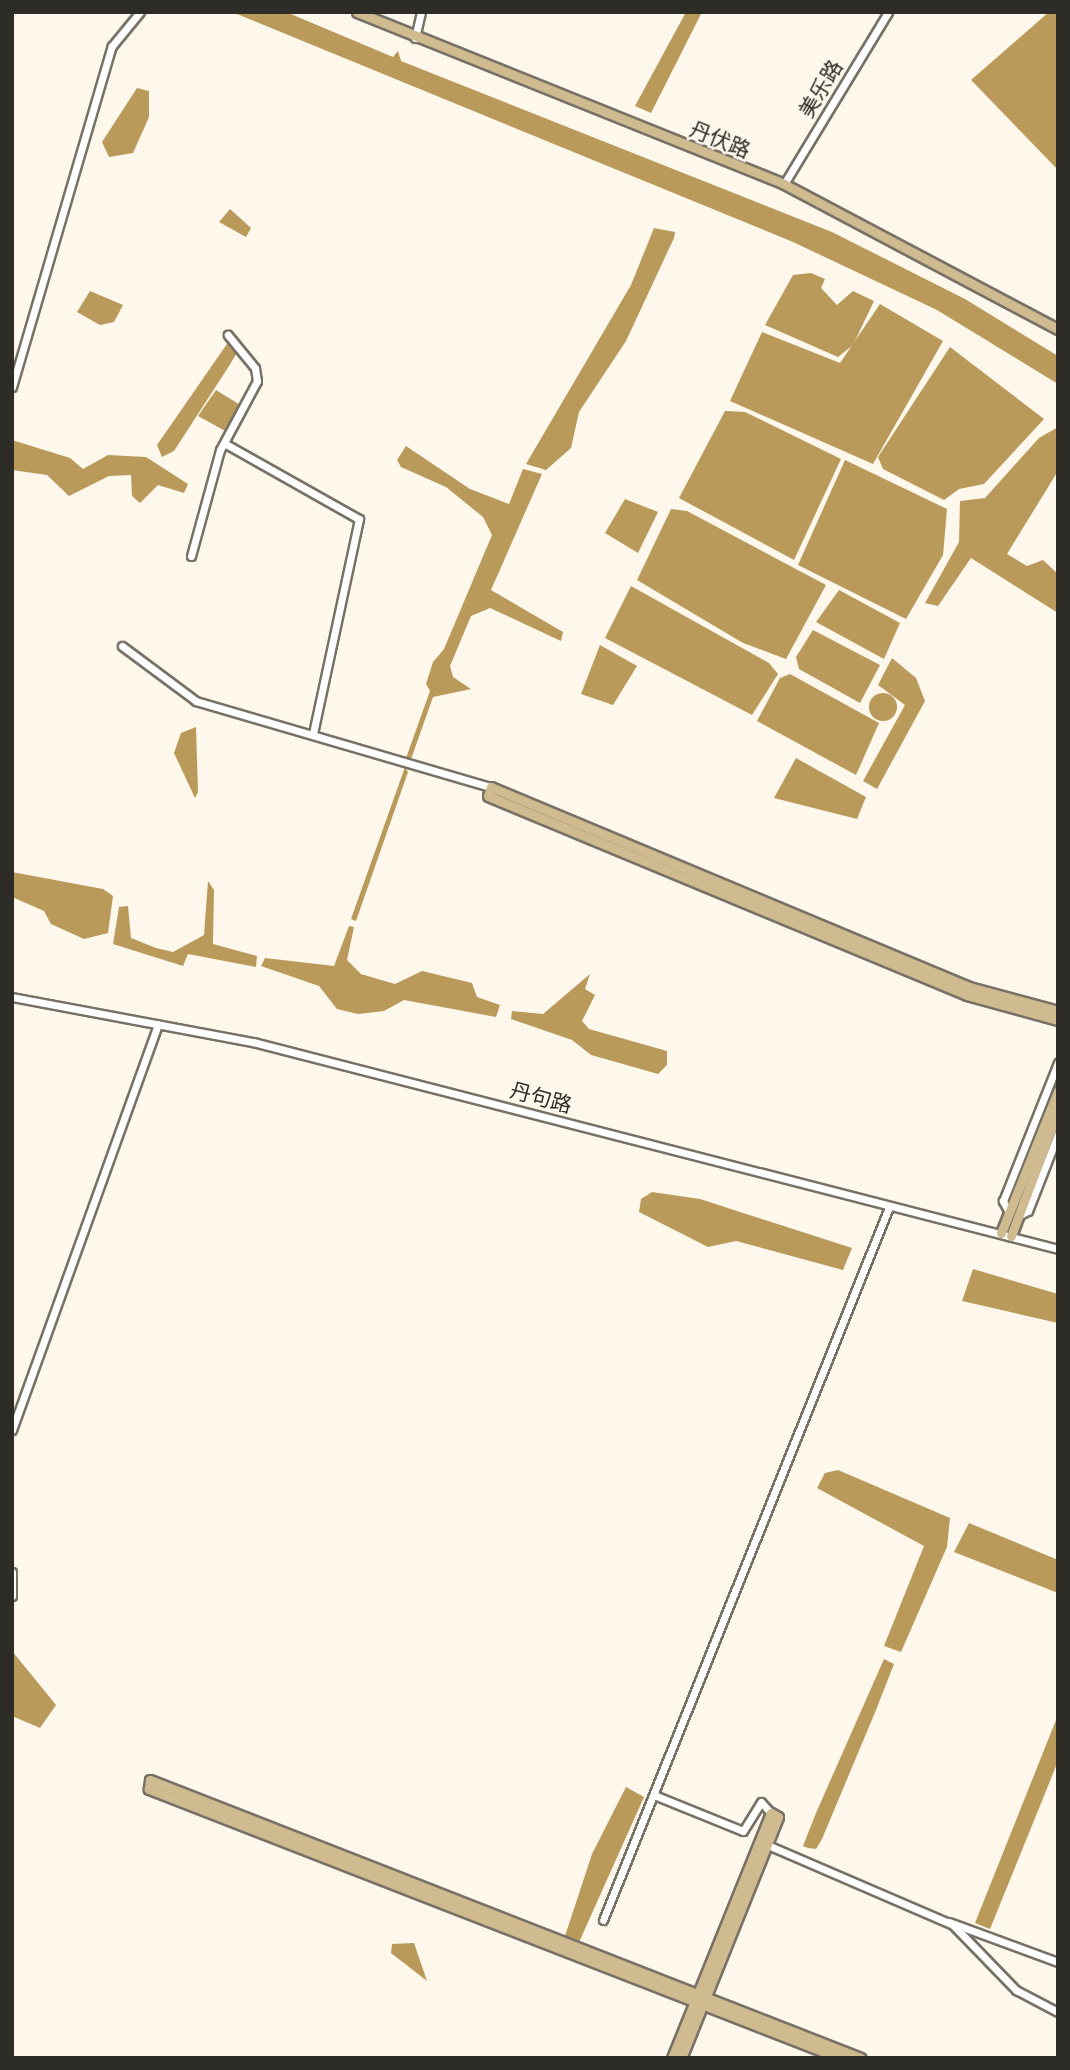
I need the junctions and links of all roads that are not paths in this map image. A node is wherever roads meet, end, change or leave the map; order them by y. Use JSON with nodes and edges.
{"nodes":[{"id":1,"x":140,"y":12,"type":"edge"},
{"id":2,"x":357,"y":12,"type":"edge"},
{"id":3,"x":421,"y":12,"type":"edge"},
{"id":4,"x":888,"y":12,"type":"edge"},
{"id":5,"x":415,"y":38,"type":"junction"},
{"id":6,"x":784,"y":184,"type":"junction"},
{"id":7,"x":1058,"y":329,"type":"edge"},
{"id":8,"x":228,"y":335,"type":"dead end"},
{"id":9,"x":12,"y":387,"type":"edge"},
{"id":10,"x":224,"y":443,"type":"junction"},
{"id":11,"x":191,"y":556,"type":"dead end"},
{"id":12,"x":122,"y":646,"type":"dead end"},
{"id":13,"x":313,"y":733,"type":"junction"},
{"id":14,"x":491,"y":787,"type":"junction"},
{"id":15,"x":12,"y":997,"type":"edge"},
{"id":16,"x":1058,"y":1011,"type":"edge"},
{"id":17,"x":1058,"y":1020,"type":"edge"},
{"id":18,"x":158,"y":1024,"type":"junction"},
{"id":19,"x":1058,"y":1063,"type":"edge"},
{"id":20,"x":1058,"y":1091,"type":"edge"},
{"id":21,"x":1058,"y":1110,"type":"edge"},
{"id":22,"x":1058,"y":1134,"type":"edge"},
{"id":23,"x":888,"y":1207,"type":"junction"},
{"id":24,"x":1013,"y":1214,"type":"junction"},
{"id":25,"x":1001,"y":1233,"type":"junction"},
{"id":26,"x":1011,"y":1236,"type":"junction"},
{"id":27,"x":1058,"y":1249,"type":"edge"},
{"id":28,"x":12,"y":1430,"type":"edge"},
{"id":29,"x":12,"y":1572,"type":"edge"},
{"id":30,"x":12,"y":1596,"type":"edge"},
{"id":31,"x":654,"y":1795,"type":"junction"},
{"id":32,"x":771,"y":1813,"type":"joint"},
{"id":33,"x":763,"y":1844,"type":"junction"},
{"id":34,"x":603,"y":1920,"type":"dead end"},
{"id":35,"x":945,"y":1921,"type":"junction"},
{"id":36,"x":1058,"y":1962,"type":"edge"},
{"id":37,"x":700,"y":2000,"type":"junction"},
{"id":38,"x":1058,"y":2012,"type":"edge"},
{"id":39,"x":672,"y":2058,"type":"edge"},
{"id":40,"x":681,"y":2058,"type":"edge"},
{"id":41,"x":840,"y":2058,"type":"edge"},
{"id":42,"x":861,"y":2058,"type":"edge"}],
"edges":[{"from":1,"to":9,"type":"street"},
{"from":2,"to":5,"type":"main road","name":"丹伏路"},
{"from":3,"to":5,"type":"street"},
{"from":4,"to":6,"type":"street","name":"美乐路"},
{"from":5,"to":6,"type":"main road","name":"丹伏路"},
{"from":6,"to":7,"type":"main road","name":"丹伏路"},
{"from":8,"to":10,"type":"street"},
{"from":10,"to":11,"type":"street"},
{"from":10,"to":13,"type":"street"},
{"from":12,"to":13,"type":"street"},
{"from":13,"to":14,"type":"street"},
{"from":14,"to":16,"type":"main road"},
{"from":14,"to":17,"type":"main road"},
{"from":15,"to":18,"type":"street","name":"丹句路"},
{"from":18,"to":23,"type":"street","name":"丹句路"},
{"from":18,"to":28,"type":"street"},
{"from":19,"to":24,"type":"street"},
{"from":20,"to":24,"type":"main road"},
{"from":21,"to":24,"type":"main road"},
{"from":22,"to":24,"type":"street"},
{"from":23,"to":25,"type":"street","name":"丹句路"},
{"from":23,"to":31,"type":"street"},
{"from":24,"to":25,"type":"main road"},
{"from":24,"to":26,"type":"main road"},
{"from":25,"to":26,"type":"street","name":"丹句路"},
{"from":26,"to":27,"type":"street","name":"丹句路"},
{"from":29,"to":30,"type":"street"},
{"from":31,"to":32,"type":"street"},
{"from":31,"to":34,"type":"street"},
{"from":32,"to":33,"type":"main road"},
{"from":33,"to":35,"type":"street"},
{"from":33,"to":37,"type":"main road"},
{"from":35,"to":36,"type":"street"},
{"from":35,"to":38,"type":"street"},
{"from":37,"to":37,"type":"main road"},
{"from":37,"to":39,"type":"main road"},
{"from":37,"to":40,"type":"main road"},
{"from":37,"to":41,"type":"main road"},
{"from":37,"to":42,"type":"main road"}]}
